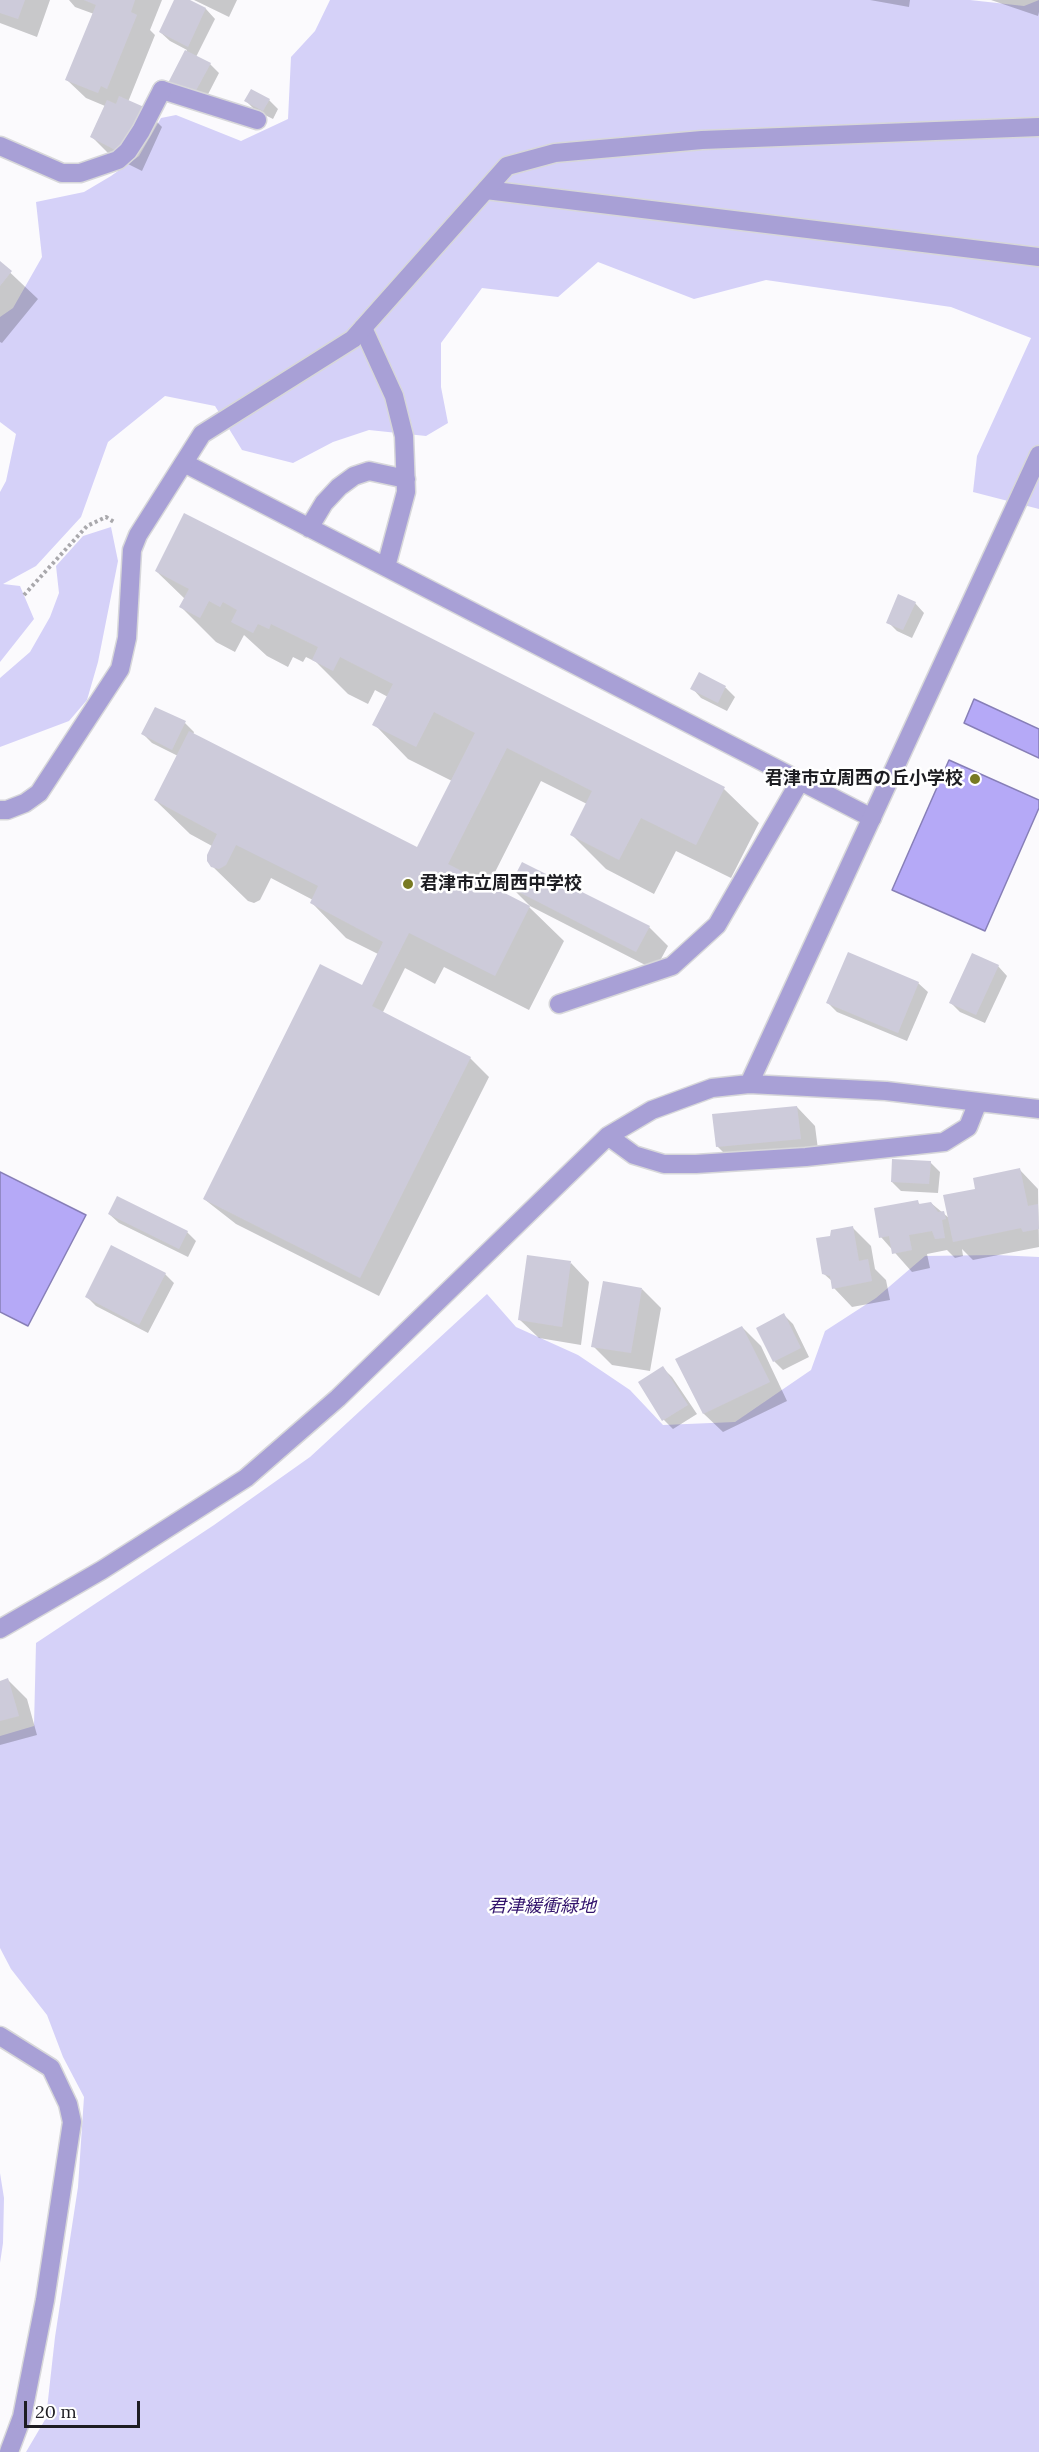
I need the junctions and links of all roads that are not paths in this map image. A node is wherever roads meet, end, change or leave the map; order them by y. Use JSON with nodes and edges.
{"nodes":[{"id":1,"x":258,"y":120,"type":"dead end"},
{"id":2,"x":1039,"y":128,"type":"edge"},
{"id":3,"x":0,"y":146,"type":"edge"},
{"id":4,"x":486,"y":190,"type":"junction"},
{"id":5,"x":1039,"y":257,"type":"edge"},
{"id":6,"x":363,"y":328,"type":"junction"},
{"id":7,"x":1039,"y":455,"type":"edge"},
{"id":8,"x":184,"y":463,"type":"junction"},
{"id":9,"x":406,"y":479,"type":"junction"},
{"id":10,"x":309,"y":528,"type":"junction"},
{"id":11,"x":386,"y":567,"type":"junction"},
{"id":12,"x":800,"y":781,"type":"junction"},
{"id":13,"x":0,"y":810,"type":"edge"},
{"id":14,"x":872,"y":818,"type":"junction"},
{"id":15,"x":559,"y":1004,"type":"dead end"},
{"id":16,"x":749,"y":1084,"type":"junction"},
{"id":17,"x":978,"y":1102,"type":"junction"},
{"id":18,"x":1039,"y":1109,"type":"edge"},
{"id":19,"x":608,"y":1137,"type":"junction"},
{"id":20,"x":0,"y":1629,"type":"edge"},
{"id":21,"x":0,"y":2036,"type":"edge"},
{"id":22,"x":9,"y":2452,"type":"edge"}],
"edges":[{"from":1,"to":3,"type":"street"},
{"from":2,"to":4,"type":"street"},
{"from":4,"to":5,"type":"street"},
{"from":4,"to":6,"type":"street"},
{"from":6,"to":8,"type":"street"},
{"from":6,"to":9,"type":"street"},
{"from":7,"to":14,"type":"street"},
{"from":8,"to":10,"type":"street"},
{"from":8,"to":13,"type":"street"},
{"from":9,"to":10,"type":"street"},
{"from":9,"to":11,"type":"street"},
{"from":10,"to":11,"type":"street"},
{"from":11,"to":12,"type":"street"},
{"from":12,"to":14,"type":"street"},
{"from":12,"to":15,"type":"street"},
{"from":14,"to":16,"type":"street"},
{"from":16,"to":17,"type":"street"},
{"from":16,"to":19,"type":"street"},
{"from":17,"to":18,"type":"street"},
{"from":17,"to":19,"type":"street"},
{"from":19,"to":20,"type":"street"},
{"from":21,"to":22,"type":"street"}]}
